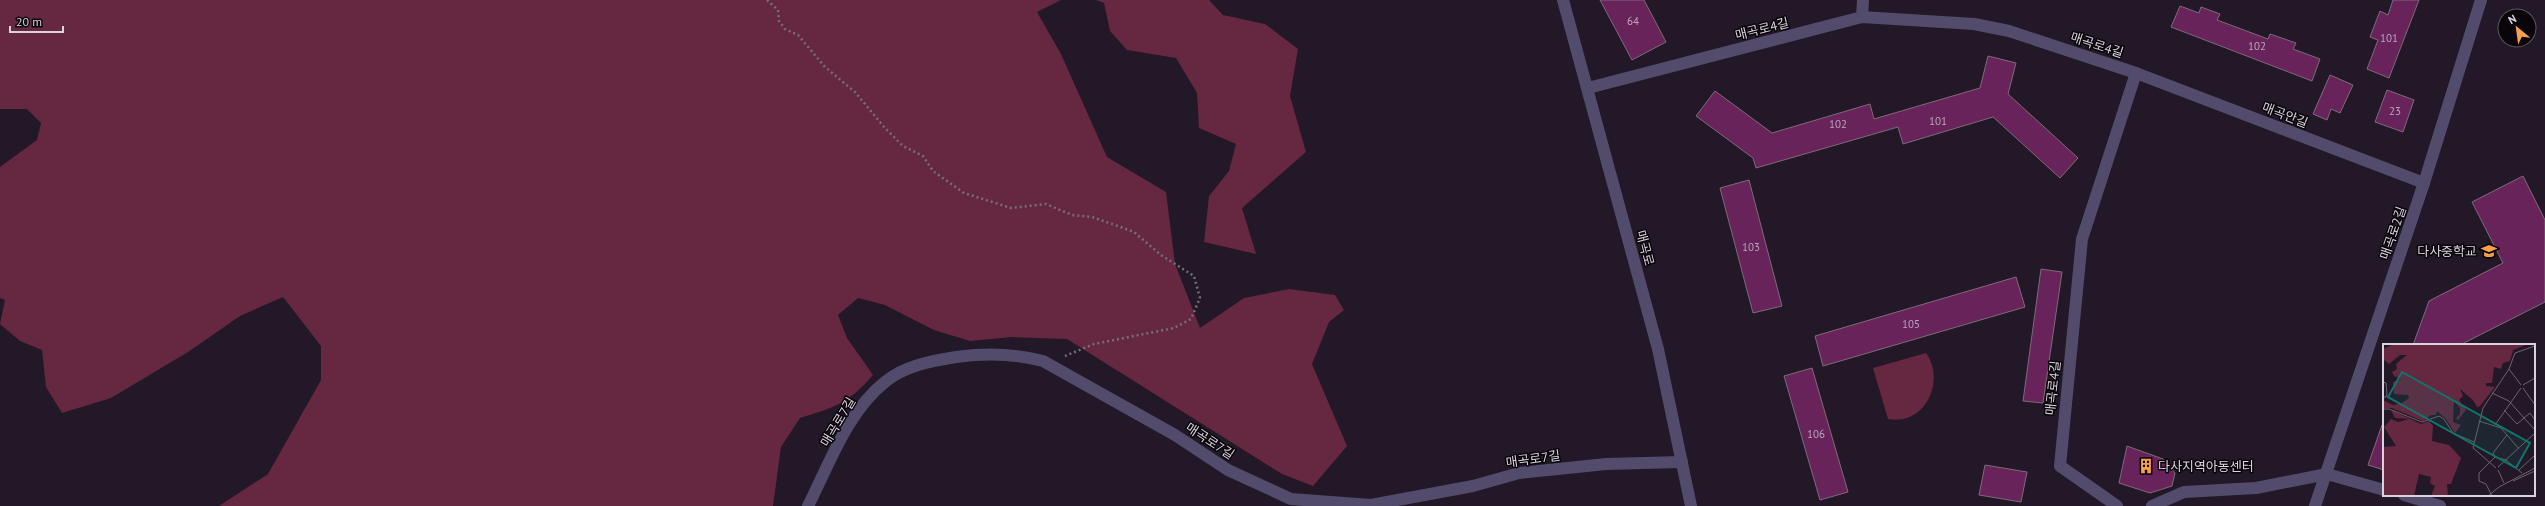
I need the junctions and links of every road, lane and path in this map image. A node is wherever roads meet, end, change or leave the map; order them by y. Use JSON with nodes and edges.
{"nodes":[{"id":1,"x":767,"y":0,"type":"edge"},
{"id":2,"x":1563,"y":0,"type":"edge"},
{"id":3,"x":1863,"y":0,"type":"edge"},
{"id":4,"x":2481,"y":0,"type":"edge"},
{"id":5,"x":1862,"y":17,"type":"junction"},
{"id":6,"x":2136,"y":73,"type":"junction"},
{"id":7,"x":1588,"y":88,"type":"junction"},
{"id":8,"x":2424,"y":183,"type":"junction"},
{"id":9,"x":1048,"y":364,"type":"junction"},
{"id":10,"x":1682,"y":462,"type":"junction"},
{"id":11,"x":2327,"y":474,"type":"junction"},
{"id":12,"x":2383,"y":490,"type":"edge"},
{"id":13,"x":2407,"y":496,"type":"edge"},
{"id":14,"x":808,"y":506,"type":"edge"},
{"id":15,"x":1690,"y":506,"type":"edge"},
{"id":16,"x":2117,"y":506,"type":"edge"},
{"id":17,"x":2152,"y":506,"type":"edge"},
{"id":18,"x":2315,"y":506,"type":"edge"},
{"id":19,"x":2440,"y":506,"type":"edge"}],
"edges":[{"from":1,"to":9,"type":"path"},
{"from":2,"to":7,"type":"street","name":"매곡로"},
{"from":3,"to":5,"type":"street"},
{"from":4,"to":8,"type":"street","name":"매곡로2길"},
{"from":5,"to":6,"type":"street","name":"매곡로4길"},
{"from":5,"to":7,"type":"street","name":"매곡로4길"},
{"from":6,"to":8,"type":"street","name":"매곡안길"},
{"from":6,"to":16,"type":"street","name":"매곡로4길"},
{"from":7,"to":10,"type":"street","name":"매곡로"},
{"from":8,"to":11,"type":"street","name":"매곡로2길"},
{"from":9,"to":10,"type":"street","name":"매곡로7길"},
{"from":9,"to":14,"type":"street","name":"매곡로7길"},
{"from":10,"to":15,"type":"street","name":"매곡로"},
{"from":11,"to":12,"type":"street"},
{"from":11,"to":17,"type":"street"},
{"from":11,"to":18,"type":"street","name":"매곡로2길"},
{"from":13,"to":19,"type":"street"}]}
